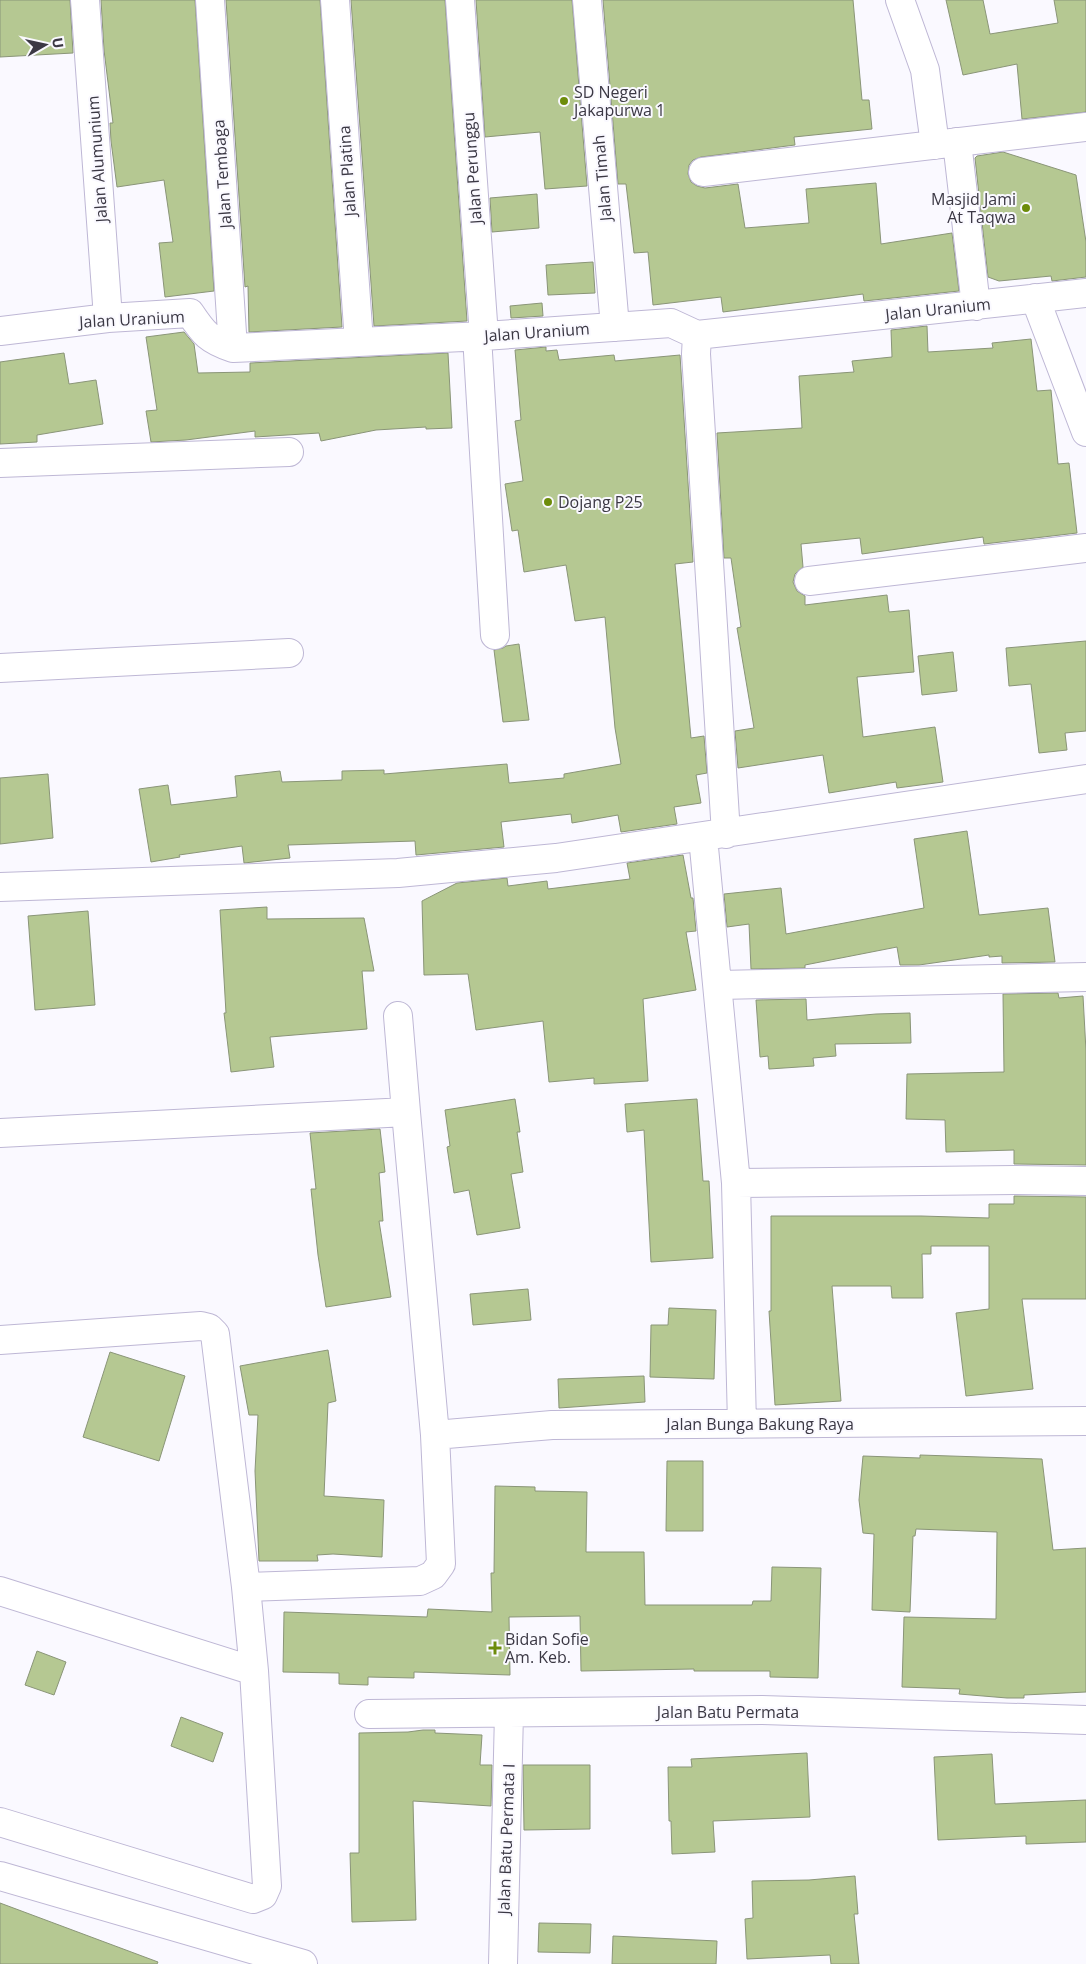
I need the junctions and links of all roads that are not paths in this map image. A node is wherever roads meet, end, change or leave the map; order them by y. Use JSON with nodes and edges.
{"nodes":[{"id":1,"x":85,"y":0,"type":"edge"},
{"id":2,"x":210,"y":0,"type":"edge"},
{"id":3,"x":335,"y":0,"type":"edge"},
{"id":4,"x":460,"y":0,"type":"edge"},
{"id":5,"x":587,"y":0,"type":"edge"},
{"id":6,"x":900,"y":0,"type":"edge"},
{"id":7,"x":1086,"y":127,"type":"edge"},
{"id":8,"x":946,"y":144,"type":"junction"},
{"id":9,"x":703,"y":172,"type":"dead end"},
{"id":10,"x":1086,"y":293,"type":"edge"},
{"id":11,"x":1035,"y":298,"type":"junction"},
{"id":12,"x":976,"y":306,"type":"junction"},
{"id":13,"x":231,"y":310,"type":"junction"},
{"id":14,"x":190,"y":313,"type":"junction"},
{"id":15,"x":108,"y":318,"type":"junction"},
{"id":16,"x":615,"y":326,"type":"junction"},
{"id":17,"x":0,"y":331,"type":"edge"},
{"id":18,"x":697,"y":335,"type":"junction"},
{"id":19,"x":481,"y":336,"type":"junction"},
{"id":20,"x":359,"y":342,"type":"junction"},
{"id":21,"x":233,"y":348,"type":"junction"},
{"id":22,"x":1086,"y":432,"type":"edge"},
{"id":23,"x":289,"y":452,"type":"dead end"},
{"id":24,"x":0,"y":462,"type":"edge"},
{"id":25,"x":1086,"y":548,"type":"edge"},
{"id":26,"x":809,"y":581,"type":"dead end"},
{"id":27,"x":496,"y":635,"type":"dead end"},
{"id":28,"x":290,"y":653,"type":"dead end"},
{"id":29,"x":0,"y":668,"type":"edge"},
{"id":30,"x":1086,"y":779,"type":"edge"},
{"id":31,"x":715,"y":836,"type":"junction"},
{"id":32,"x":0,"y":887,"type":"edge"},
{"id":33,"x":1086,"y":977,"type":"edge"},
{"id":34,"x":719,"y":985,"type":"junction"},
{"id":35,"x":398,"y":1016,"type":"dead end"},
{"id":36,"x":406,"y":1112,"type":"junction"},
{"id":37,"x":0,"y":1133,"type":"edge"},
{"id":38,"x":1086,"y":1181,"type":"edge"},
{"id":39,"x":736,"y":1183,"type":"junction"},
{"id":40,"x":0,"y":1340,"type":"edge"},
{"id":41,"x":1086,"y":1421,"type":"edge"},
{"id":42,"x":742,"y":1424,"type":"junction"},
{"id":43,"x":435,"y":1435,"type":"junction"},
{"id":44,"x":246,"y":1587,"type":"junction"},
{"id":45,"x":0,"y":1590,"type":"edge"},
{"id":46,"x":254,"y":1670,"type":"junction"},
{"id":47,"x":510,"y":1713,"type":"junction"},
{"id":48,"x":369,"y":1714,"type":"dead end"},
{"id":49,"x":1086,"y":1720,"type":"edge"},
{"id":50,"x":0,"y":1822,"type":"edge"},
{"id":51,"x":0,"y":1876,"type":"edge"},
{"id":52,"x":235,"y":1954,"type":"edge"},
{"id":53,"x":303,"y":1964,"type":"edge"},
{"id":54,"x":503,"y":1964,"type":"edge"}],
"edges":[{"from":1,"to":15,"type":"street","name":"Jalan Alumunium"},
{"from":2,"to":13,"type":"street","name":"Jalan Tembaga"},
{"from":3,"to":20,"type":"street","name":"Jalan Platina"},
{"from":4,"to":19,"type":"street","name":"Jalan Perunggu"},
{"from":5,"to":16,"type":"street","name":"Jalan Timah"},
{"from":6,"to":8,"type":"street"},
{"from":7,"to":8,"type":"street"},
{"from":8,"to":9,"type":"street"},
{"from":8,"to":12,"type":"street"},
{"from":10,"to":11,"type":"street","name":"Jalan Uranium"},
{"from":11,"to":12,"type":"street","name":"Jalan Uranium"},
{"from":11,"to":22,"type":"street"},
{"from":12,"to":18,"type":"street","name":"Jalan Uranium"},
{"from":13,"to":14,"type":"street"},
{"from":13,"to":21,"type":"street","name":"Jalan Tembaga"},
{"from":14,"to":15,"type":"street","name":"Jalan Uranium"},
{"from":14,"to":21,"type":"street","name":"Jalan Uranium"},
{"from":15,"to":17,"type":"street","name":"Jalan Uranium"},
{"from":16,"to":18,"type":"street","name":"Jalan Uranium"},
{"from":16,"to":19,"type":"street","name":"Jalan Uranium"},
{"from":18,"to":31,"type":"street"},
{"from":19,"to":20,"type":"street","name":"Jalan Uranium"},
{"from":19,"to":27,"type":"street","name":"Jalan Perunggu"},
{"from":20,"to":21,"type":"street","name":"Jalan Uranium"},
{"from":23,"to":24,"type":"street"},
{"from":25,"to":26,"type":"street"},
{"from":28,"to":29,"type":"street"},
{"from":30,"to":31,"type":"street"},
{"from":31,"to":32,"type":"street"},
{"from":31,"to":34,"type":"street"},
{"from":33,"to":34,"type":"street"},
{"from":34,"to":39,"type":"street"},
{"from":35,"to":36,"type":"street"},
{"from":36,"to":37,"type":"street"},
{"from":36,"to":43,"type":"street"},
{"from":38,"to":39,"type":"street"},
{"from":39,"to":42,"type":"street"},
{"from":40,"to":44,"type":"street"},
{"from":41,"to":42,"type":"street","name":"Jalan Bunga Bakung Raya"},
{"from":42,"to":43,"type":"street","name":"Jalan Bunga Bakung Raya"},
{"from":43,"to":44,"type":"street"},
{"from":44,"to":46,"type":"street"},
{"from":45,"to":46,"type":"street"},
{"from":46,"to":50,"type":"street"},
{"from":47,"to":48,"type":"street","name":"Jalan Batu Permata"},
{"from":47,"to":49,"type":"street","name":"Jalan Batu Permata"},
{"from":47,"to":54,"type":"street","name":"Jalan Batu Permata I"},
{"from":51,"to":52,"type":"street"},
{"from":52,"to":53,"type":"street"}]}
